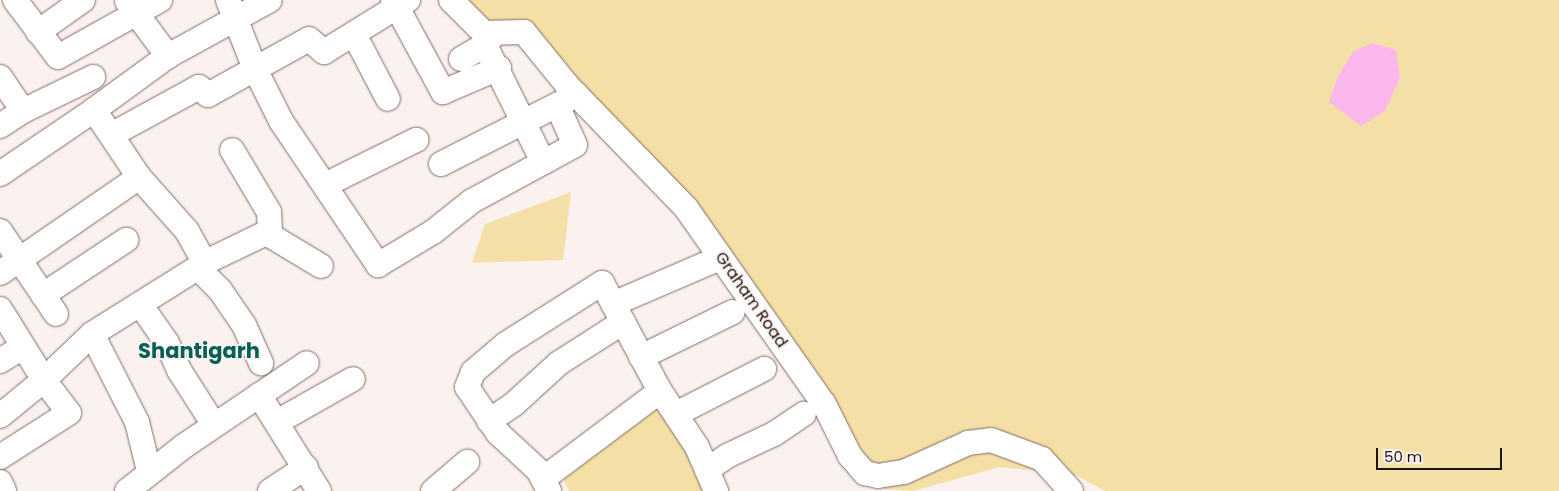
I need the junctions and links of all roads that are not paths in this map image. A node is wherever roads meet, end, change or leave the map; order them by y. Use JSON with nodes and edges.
{"nodes":[{"id":1,"x":15,"y":0,"type":"edge"},
{"id":2,"x":82,"y":0,"type":"edge"},
{"id":3,"x":160,"y":0,"type":"edge"},
{"id":4,"x":270,"y":0,"type":"edge"},
{"id":5,"x":451,"y":0,"type":"edge"},
{"id":6,"x":399,"y":2,"type":"edge"},
{"id":7,"x":131,"y":7,"type":"edge"},
{"id":8,"x":232,"y":9,"type":"edge"},
{"id":9,"x":38,"y":32,"type":"junction"},
{"id":10,"x":354,"y":34,"type":"junction"},
{"id":11,"x":490,"y":38,"type":"junction"},
{"id":12,"x":168,"y":56,"type":"junction"},
{"id":13,"x":462,"y":59,"type":"dead end"},
{"id":14,"x":499,"y":68,"type":"junction"},
{"id":15,"x":255,"y":69,"type":"junction"},
{"id":16,"x":0,"y":77,"type":"edge"},
{"id":17,"x":92,"y":77,"type":"dead end"},
{"id":18,"x":388,"y":99,"type":"dead end"},
{"id":19,"x":567,"y":100,"type":"junction"},
{"id":20,"x":23,"y":110,"type":"junction"},
{"id":21,"x":94,"y":110,"type":"junction"},
{"id":22,"x":524,"y":121,"type":"junction"},
{"id":23,"x":0,"y":126,"type":"edge"},
{"id":24,"x":112,"y":135,"type":"junction"},
{"id":25,"x":416,"y":140,"type":"dead end"},
{"id":26,"x":232,"y":150,"type":"dead end"},
{"id":27,"x":544,"y":162,"type":"junction"},
{"id":28,"x":442,"y":164,"type":"dead end"},
{"id":29,"x":0,"y":174,"type":"edge"},
{"id":30,"x":139,"y":177,"type":"junction"},
{"id":31,"x":325,"y":185,"type":"junction"},
{"id":32,"x":0,"y":231,"type":"edge"},
{"id":33,"x":268,"y":232,"type":"junction"},
{"id":34,"x":126,"y":240,"type":"dead end"},
{"id":35,"x":720,"y":258,"type":"junction"},
{"id":36,"x":20,"y":259,"type":"junction"},
{"id":37,"x":202,"y":266,"type":"junction"},
{"id":38,"x":321,"y":266,"type":"dead end"},
{"id":39,"x":0,"y":273,"type":"edge"},
{"id":40,"x":140,"y":304,"type":"junction"},
{"id":41,"x":0,"y":309,"type":"edge"},
{"id":42,"x":732,"y":312,"type":"dead end"},
{"id":43,"x":618,"y":313,"type":"junction"},
{"id":44,"x":92,"y":334,"type":"junction"},
{"id":45,"x":22,"y":347,"type":"junction"},
{"id":46,"x":642,"y":357,"type":"junction"},
{"id":47,"x":0,"y":360,"type":"edge"},
{"id":48,"x":261,"y":363,"type":"dead end"},
{"id":49,"x":307,"y":363,"type":"dead end"},
{"id":50,"x":764,"y":369,"type":"dead end"},
{"id":51,"x":353,"y":379,"type":"dead end"},
{"id":52,"x":44,"y":380,"type":"junction"},
{"id":53,"x":660,"y":391,"type":"junction"},
{"id":54,"x":259,"y":396,"type":"junction"},
{"id":55,"x":676,"y":414,"type":"junction"},
{"id":56,"x":804,"y":414,"type":"dead end"},
{"id":57,"x":0,"y":416,"type":"edge"},
{"id":58,"x":489,"y":421,"type":"junction"},
{"id":59,"x":277,"y":422,"type":"junction"},
{"id":60,"x":214,"y":425,"type":"junction"},
{"id":61,"x":0,"y":457,"type":"edge"},
{"id":62,"x":467,"y":462,"type":"dead end"},
{"id":63,"x":306,"y":467,"type":"junction"},
{"id":64,"x":149,"y":471,"type":"junction"},
{"id":65,"x":0,"y":482,"type":"edge"},
{"id":66,"x":546,"y":485,"type":"edge"},
{"id":67,"x":713,"y":486,"type":"edge"},
{"id":68,"x":4,"y":491,"type":"edge"},
{"id":69,"x":127,"y":491,"type":"edge"},
{"id":70,"x":270,"y":491,"type":"edge"},
{"id":71,"x":319,"y":491,"type":"edge"},
{"id":72,"x":433,"y":491,"type":"edge"},
{"id":73,"x":1071,"y":491,"type":"edge"}],
"edges":[{"from":1,"to":9,"type":"street"},
{"from":2,"to":9,"type":"street"},
{"from":3,"to":7,"type":"street"},
{"from":4,"to":8,"type":"street"},
{"from":5,"to":11,"type":"street","name":"Graham Road"},
{"from":6,"to":10,"type":"street"},
{"from":6,"to":14,"type":"street"},
{"from":7,"to":9,"type":"street"},
{"from":7,"to":12,"type":"street"},
{"from":8,"to":12,"type":"street"},
{"from":8,"to":15,"type":"street"},
{"from":10,"to":15,"type":"street"},
{"from":10,"to":18,"type":"street"},
{"from":11,"to":13,"type":"street"},
{"from":11,"to":14,"type":"street"},
{"from":11,"to":19,"type":"street","name":"Graham Road"},
{"from":12,"to":21,"type":"street"},
{"from":14,"to":22,"type":"street"},
{"from":15,"to":24,"type":"street"},
{"from":15,"to":31,"type":"street"},
{"from":16,"to":20,"type":"street"},
{"from":17,"to":20,"type":"street"},
{"from":19,"to":22,"type":"street"},
{"from":19,"to":27,"type":"street"},
{"from":19,"to":35,"type":"street","name":"Graham Road"},
{"from":20,"to":23,"type":"street"},
{"from":21,"to":24,"type":"street"},
{"from":21,"to":29,"type":"street"},
{"from":22,"to":27,"type":"street"},
{"from":22,"to":28,"type":"street"},
{"from":24,"to":30,"type":"street"},
{"from":25,"to":31,"type":"street"},
{"from":26,"to":33,"type":"street"},
{"from":27,"to":31,"type":"street"},
{"from":30,"to":36,"type":"street"},
{"from":30,"to":37,"type":"street"},
{"from":32,"to":36,"type":"street"},
{"from":33,"to":37,"type":"street"},
{"from":33,"to":38,"type":"street"},
{"from":34,"to":36,"type":"street"},
{"from":35,"to":43,"type":"street"},
{"from":35,"to":73,"type":"street","name":"Graham Road"},
{"from":36,"to":39,"type":"street"},
{"from":37,"to":40,"type":"street"},
{"from":37,"to":48,"type":"street"},
{"from":40,"to":44,"type":"street"},
{"from":40,"to":60,"type":"street"},
{"from":41,"to":45,"type":"street"},
{"from":42,"to":46,"type":"street"},
{"from":43,"to":46,"type":"street"},
{"from":43,"to":58,"type":"street"},
{"from":43,"to":58,"type":"street"},
{"from":44,"to":52,"type":"street"},
{"from":44,"to":64,"type":"street"},
{"from":45,"to":47,"type":"street"},
{"from":45,"to":52,"type":"street"},
{"from":46,"to":53,"type":"street"},
{"from":49,"to":54,"type":"street"},
{"from":50,"to":55,"type":"street"},
{"from":51,"to":59,"type":"street"},
{"from":52,"to":57,"type":"street"},
{"from":52,"to":61,"type":"street"},
{"from":53,"to":55,"type":"street"},
{"from":53,"to":66,"type":"street"},
{"from":54,"to":59,"type":"street"},
{"from":54,"to":60,"type":"street"},
{"from":55,"to":67,"type":"street"},
{"from":56,"to":67,"type":"street"},
{"from":58,"to":66,"type":"street"},
{"from":59,"to":63,"type":"street"},
{"from":60,"to":64,"type":"street"},
{"from":62,"to":72,"type":"street"},
{"from":63,"to":70,"type":"street"},
{"from":63,"to":71,"type":"street"},
{"from":64,"to":69,"type":"street"},
{"from":65,"to":68,"type":"street"}]}
